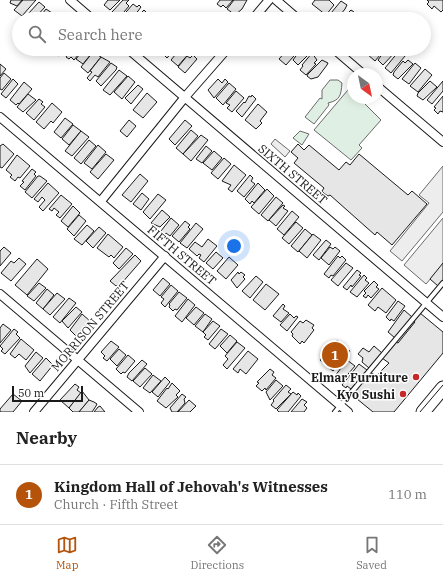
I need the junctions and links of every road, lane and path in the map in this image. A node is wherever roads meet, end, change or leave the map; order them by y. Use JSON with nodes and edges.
{"nodes":[{"id":1,"x":70,"y":0,"type":"edge"},
{"id":2,"x":269,"y":0,"type":"edge"},
{"id":3,"x":276,"y":0,"type":"edge"},
{"id":4,"x":84,"y":12,"type":"edge"},
{"id":5,"x":259,"y":12,"type":"edge"},
{"id":6,"x":290,"y":12,"type":"edge"},
{"id":7,"x":136,"y":56,"type":"edge"},
{"id":8,"x":221,"y":56,"type":"edge"},
{"id":9,"x":342,"y":56,"type":"edge"},
{"id":10,"x":356,"y":68,"type":"edge"},
{"id":11,"x":383,"y":91,"type":"edge"},
{"id":12,"x":185,"y":97,"type":"junction"},
{"id":13,"x":0,"y":117,"type":"edge"},
{"id":14,"x":443,"y":142,"type":"edge"},
{"id":15,"x":101,"y":201,"type":"junction"},
{"id":16,"x":165,"y":256,"type":"junction"},
{"id":17,"x":443,"y":283,"type":"edge"},
{"id":18,"x":0,"y":294,"type":"edge"},
{"id":19,"x":426,"y":303,"type":"junction"},
{"id":20,"x":443,"y":317,"type":"edge"},
{"id":21,"x":77,"y":359,"type":"junction"},
{"id":22,"x":443,"y":388,"type":"edge"},
{"id":23,"x":338,"y":409,"type":"edge"},
{"id":24,"x":34,"y":412,"type":"edge"},
{"id":25,"x":139,"y":412,"type":"edge"},
{"id":26,"x":348,"y":412,"type":"edge"},
{"id":27,"x":423,"y":412,"type":"edge"}],
"edges":[{"from":1,"to":4,"type":"street"},
{"from":2,"to":5,"type":"street"},
{"from":3,"to":6,"type":"street"},
{"from":7,"to":12,"type":"street","name":"SIXTH STREET"},
{"from":8,"to":12,"type":"street"},
{"from":9,"to":10,"type":"street"},
{"from":11,"to":14,"type":"street"},
{"from":12,"to":15,"type":"street"},
{"from":12,"to":19,"type":"street","name":"SIXTH STREET"},
{"from":13,"to":15,"type":"street","name":"FIFTH STREET"},
{"from":15,"to":16,"type":"street","name":"FIFTH STREET"},
{"from":16,"to":21,"type":"street","name":"MORRISON STREET"},
{"from":16,"to":23,"type":"street","name":"FIFTH STREET"},
{"from":17,"to":19,"type":"lane"},
{"from":18,"to":21,"type":"street"},
{"from":19,"to":20,"type":"street","name":"SIXTH STREET"},
{"from":19,"to":23,"type":"lane"},
{"from":21,"to":24,"type":"street","name":"MORRISON STREET"},
{"from":21,"to":25,"type":"street"},
{"from":22,"to":27,"type":"main road"},
{"from":23,"to":26,"type":"street","name":"FIFTH STREET"}]}
